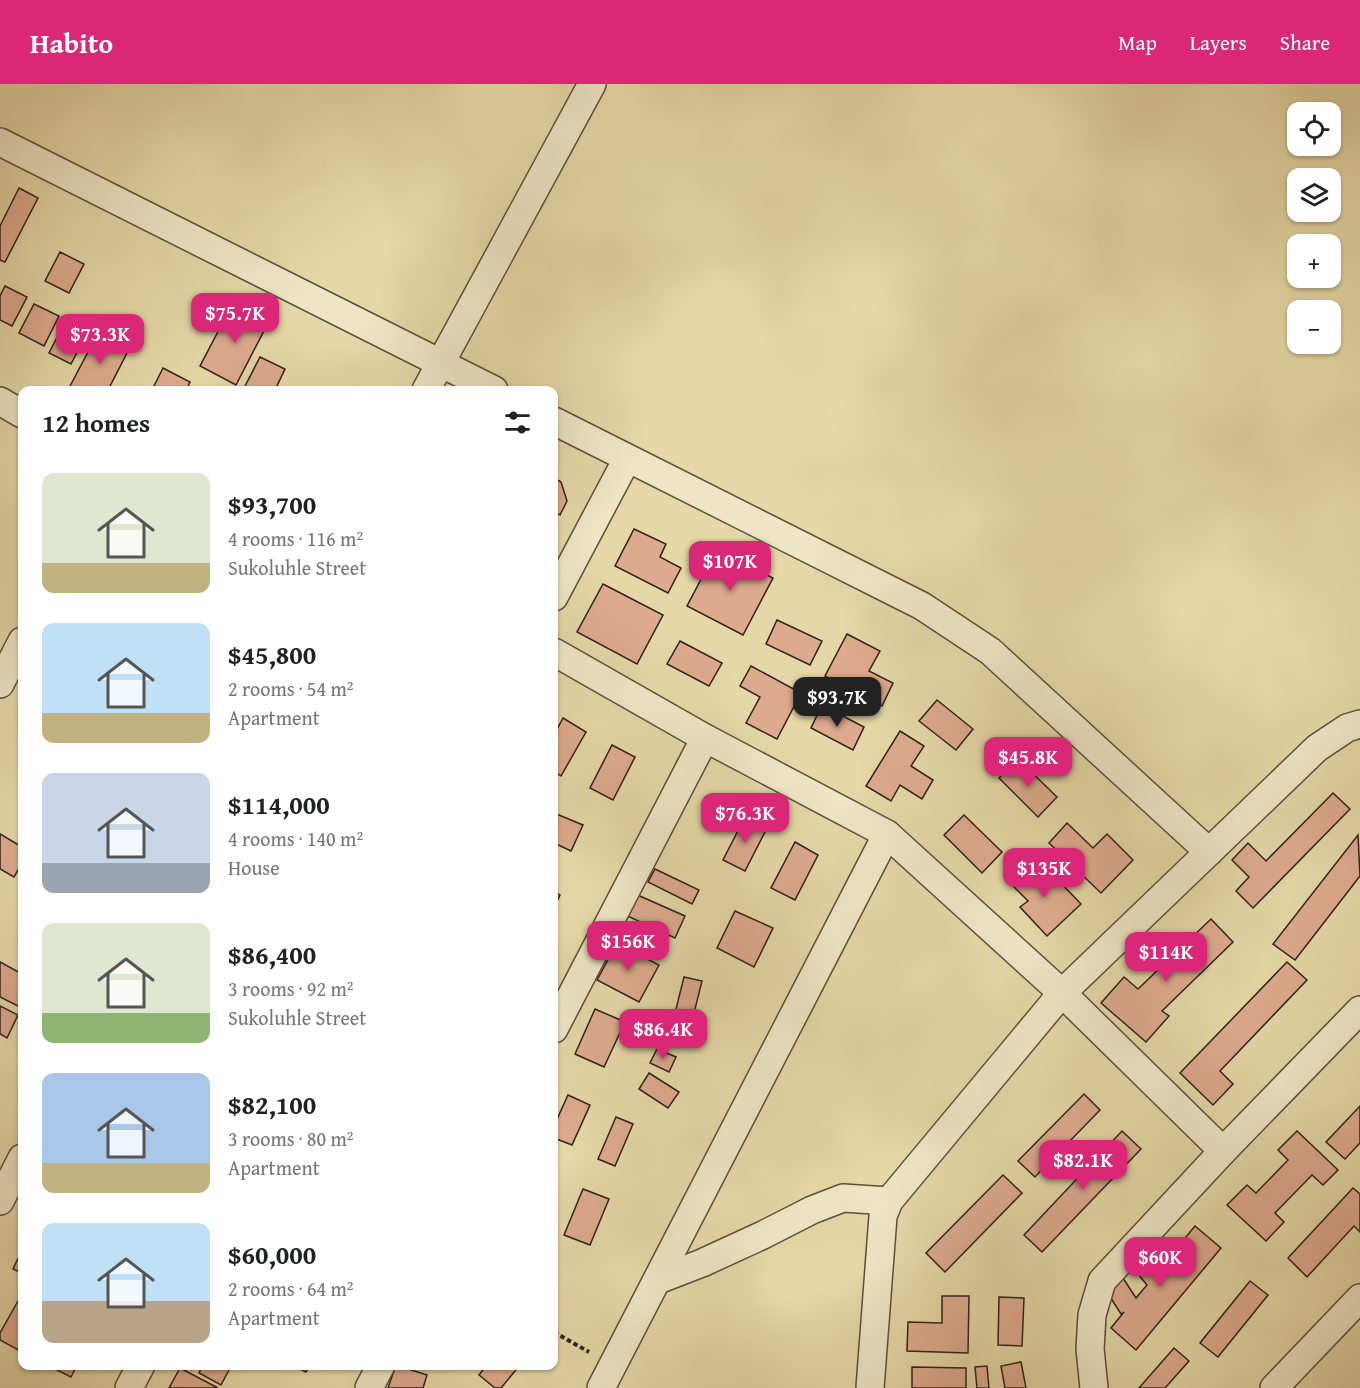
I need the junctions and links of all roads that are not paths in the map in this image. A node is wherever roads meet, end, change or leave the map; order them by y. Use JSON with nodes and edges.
{"nodes":[{"id":1,"x":592,"y":84,"type":"edge"},
{"id":2,"x":0,"y":142,"type":"edge"},
{"id":3,"x":441,"y":362,"type":"junction"},
{"id":4,"x":428,"y":386,"type":"edge"},
{"id":5,"x":486,"y":386,"type":"edge"},
{"id":6,"x":0,"y":401,"type":"edge"},
{"id":7,"x":18,"y":412,"type":"edge"},
{"id":8,"x":558,"y":423,"type":"edge"},
{"id":9,"x":627,"y":459,"type":"junction"},
{"id":10,"x":558,"y":589,"type":"edge"},
{"id":11,"x":18,"y":649,"type":"edge"},
{"id":12,"x":558,"y":654,"type":"edge"},
{"id":13,"x":0,"y":684,"type":"edge"},
{"id":14,"x":1360,"y":724,"type":"edge"},
{"id":15,"x":705,"y":738,"type":"junction"},
{"id":16,"x":887,"y":834,"type":"junction"},
{"id":17,"x":1209,"y":852,"type":"junction"},
{"id":18,"x":1062,"y":993,"type":"junction"},
{"id":19,"x":1360,"y":1010,"type":"edge"},
{"id":20,"x":558,"y":1021,"type":"edge"},
{"id":21,"x":1223,"y":1151,"type":"junction"},
{"id":22,"x":18,"y":1166,"type":"edge"},
{"id":23,"x":0,"y":1201,"type":"edge"},
{"id":24,"x":889,"y":1201,"type":"junction"},
{"id":25,"x":657,"y":1280,"type":"junction"},
{"id":26,"x":1360,"y":1298,"type":"edge"},
{"id":27,"x":138,"y":1370,"type":"edge"},
{"id":28,"x":378,"y":1370,"type":"edge"},
{"id":29,"x":612,"y":1379,"type":"edge"},
{"id":30,"x":129,"y":1388,"type":"edge"},
{"id":31,"x":369,"y":1388,"type":"edge"},
{"id":32,"x":870,"y":1388,"type":"edge"},
{"id":33,"x":1094,"y":1388,"type":"edge"},
{"id":34,"x":1274,"y":1388,"type":"edge"}],
"edges":[{"from":1,"to":3,"type":"street"},
{"from":2,"to":3,"type":"street"},
{"from":3,"to":4,"type":"street"},
{"from":3,"to":5,"type":"street"},
{"from":6,"to":7,"type":"street"},
{"from":8,"to":9,"type":"street"},
{"from":9,"to":10,"type":"street"},
{"from":9,"to":17,"type":"street"},
{"from":11,"to":13,"type":"street"},
{"from":12,"to":15,"type":"street"},
{"from":14,"to":17,"type":"street"},
{"from":15,"to":16,"type":"street"},
{"from":15,"to":20,"type":"street"},
{"from":16,"to":18,"type":"street"},
{"from":16,"to":25,"type":"street"},
{"from":17,"to":18,"type":"street"},
{"from":18,"to":21,"type":"street"},
{"from":18,"to":24,"type":"street"},
{"from":19,"to":21,"type":"street"},
{"from":21,"to":33,"type":"street"},
{"from":22,"to":23,"type":"street"},
{"from":24,"to":25,"type":"street"},
{"from":24,"to":32,"type":"street"},
{"from":25,"to":29,"type":"street"},
{"from":26,"to":34,"type":"street"},
{"from":27,"to":30,"type":"street"},
{"from":28,"to":31,"type":"street"}]}
